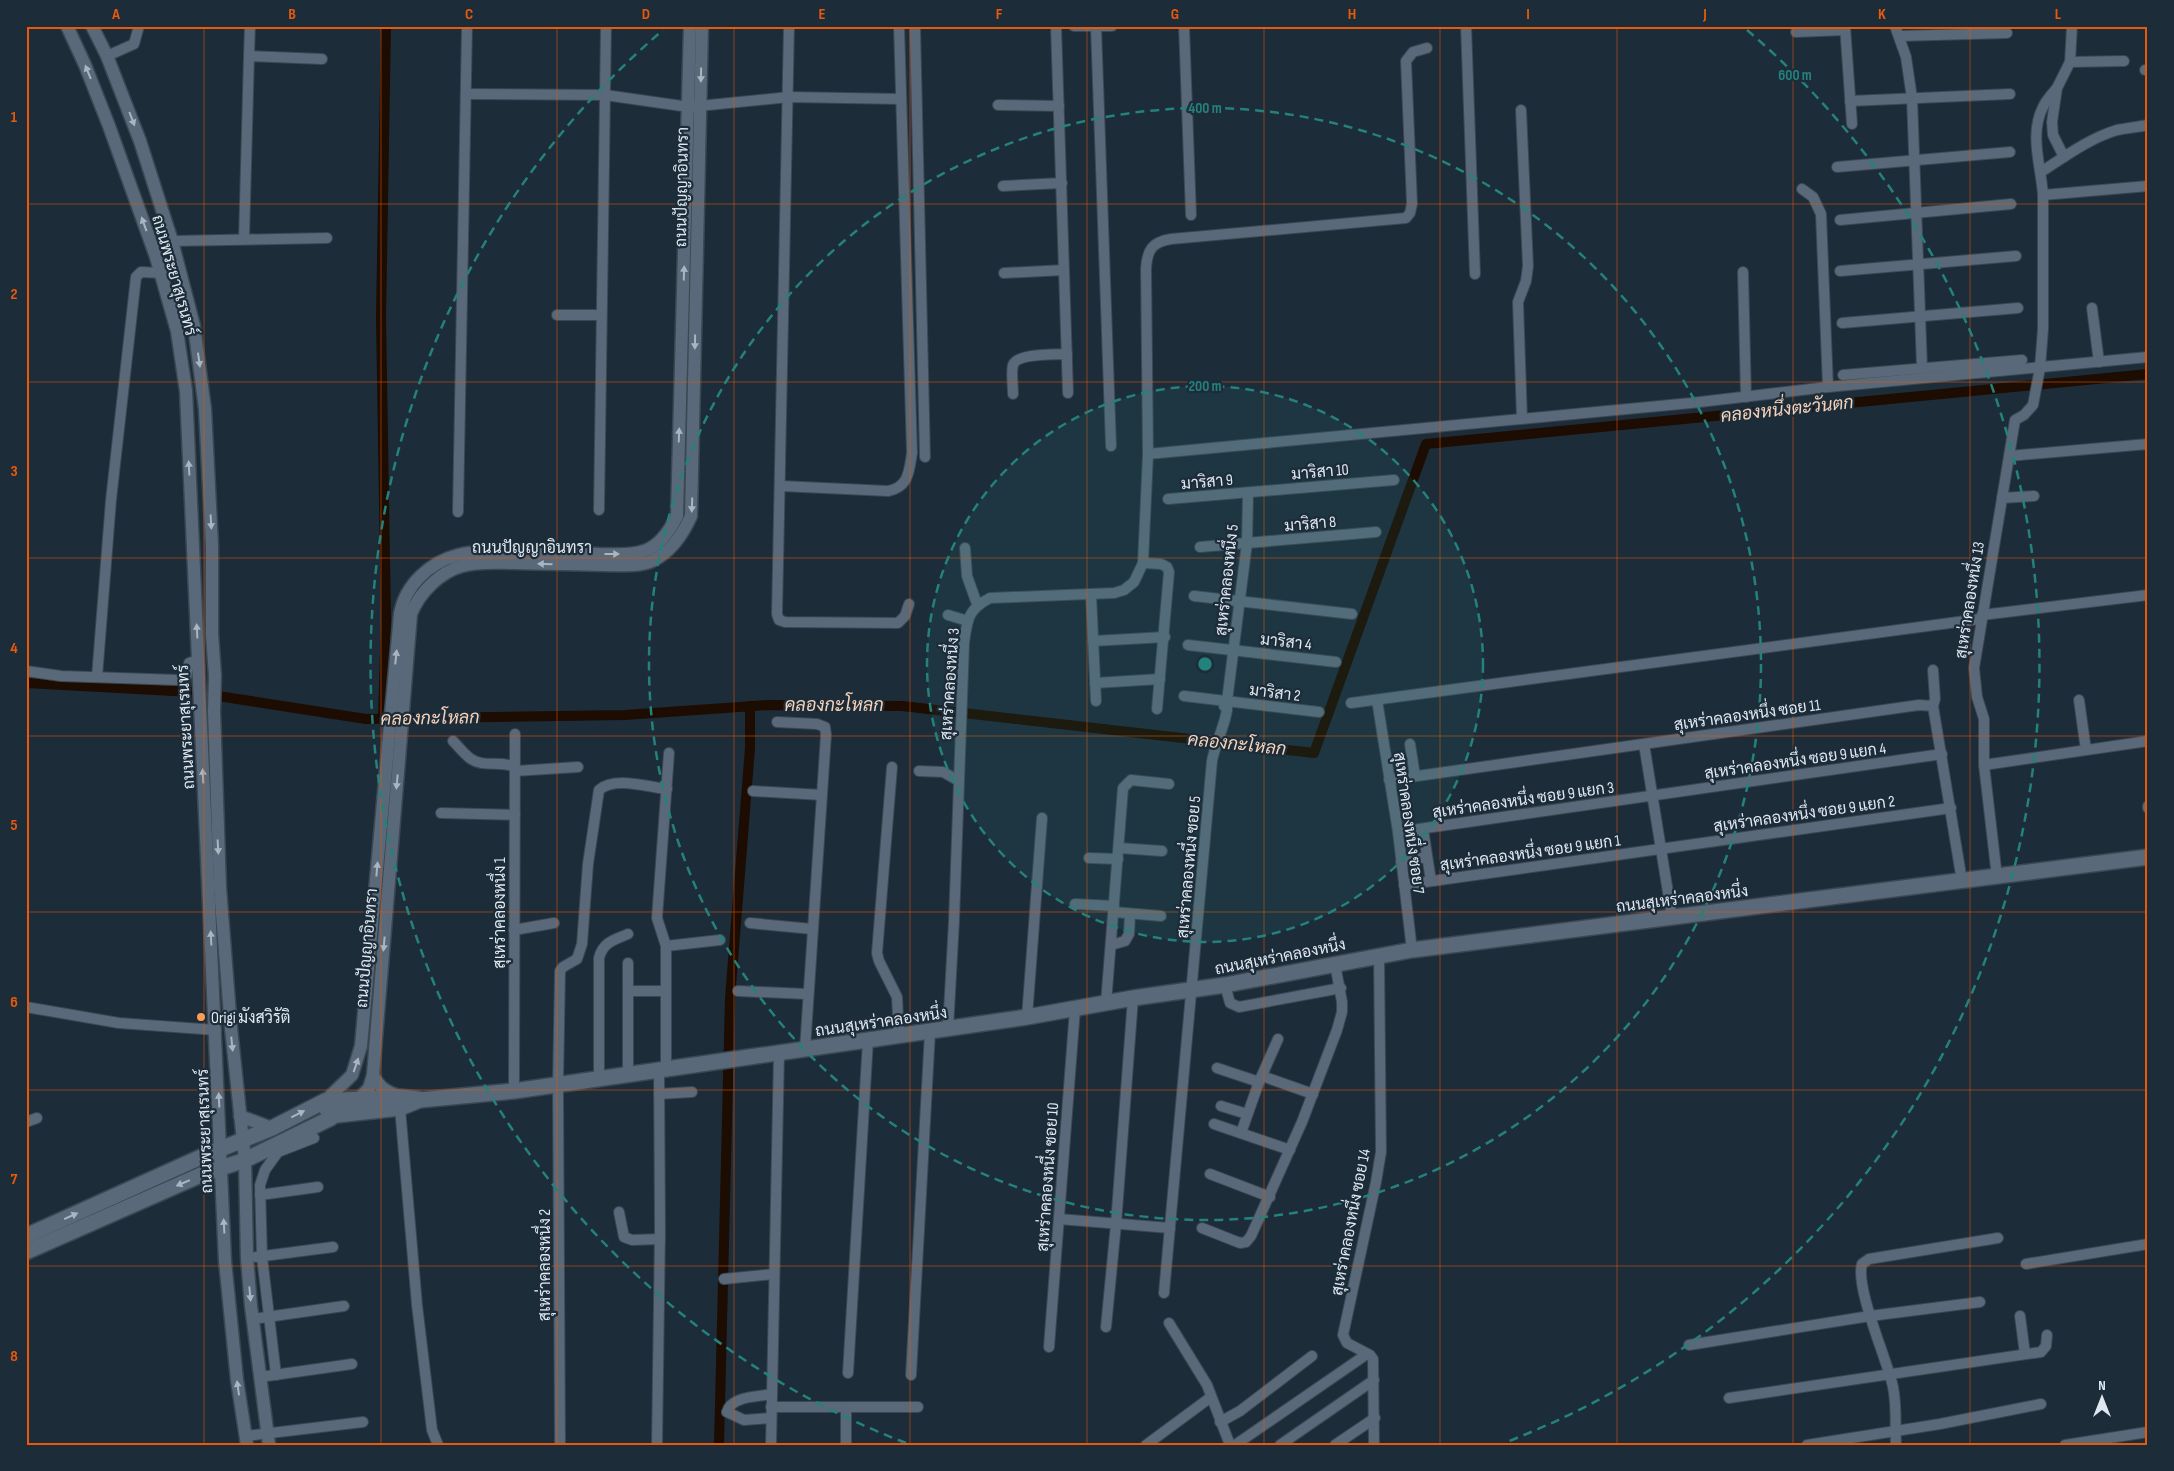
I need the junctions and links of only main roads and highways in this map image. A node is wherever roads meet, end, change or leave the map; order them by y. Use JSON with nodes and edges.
{"nodes":[{"id":1,"x":2148,"y":857,"type":"edge"},
{"id":2,"x":325,"y":1102,"type":"junction"},
{"id":3,"x":400,"y":1102,"type":"junction"},
{"id":4,"x":334,"y":1116,"type":"junction"},
{"id":5,"x":26,"y":1236,"type":"edge"},
{"id":6,"x":26,"y":1252,"type":"edge"}],
"edges":[{"from":1,"to":3,"type":"main road","name":"ถนนสุเหร่าคลองหนึ่ง"},
{"from":2,"to":3,"type":"main road","name":"ถนนสุเหร่าคลองหนึ่ง"},
{"from":2,"to":4,"type":"main road"},
{"from":5,"to":2,"type":"main road","name":"ถนนปัญญาอินทรา","one_way":true},
{"from":3,"to":4,"type":"main road","name":"ถนนสุเหร่าคลองหนึ่ง"},
{"from":4,"to":6,"type":"main road","name":"ถนนปัญญาอินทรา","one_way":true}]}
